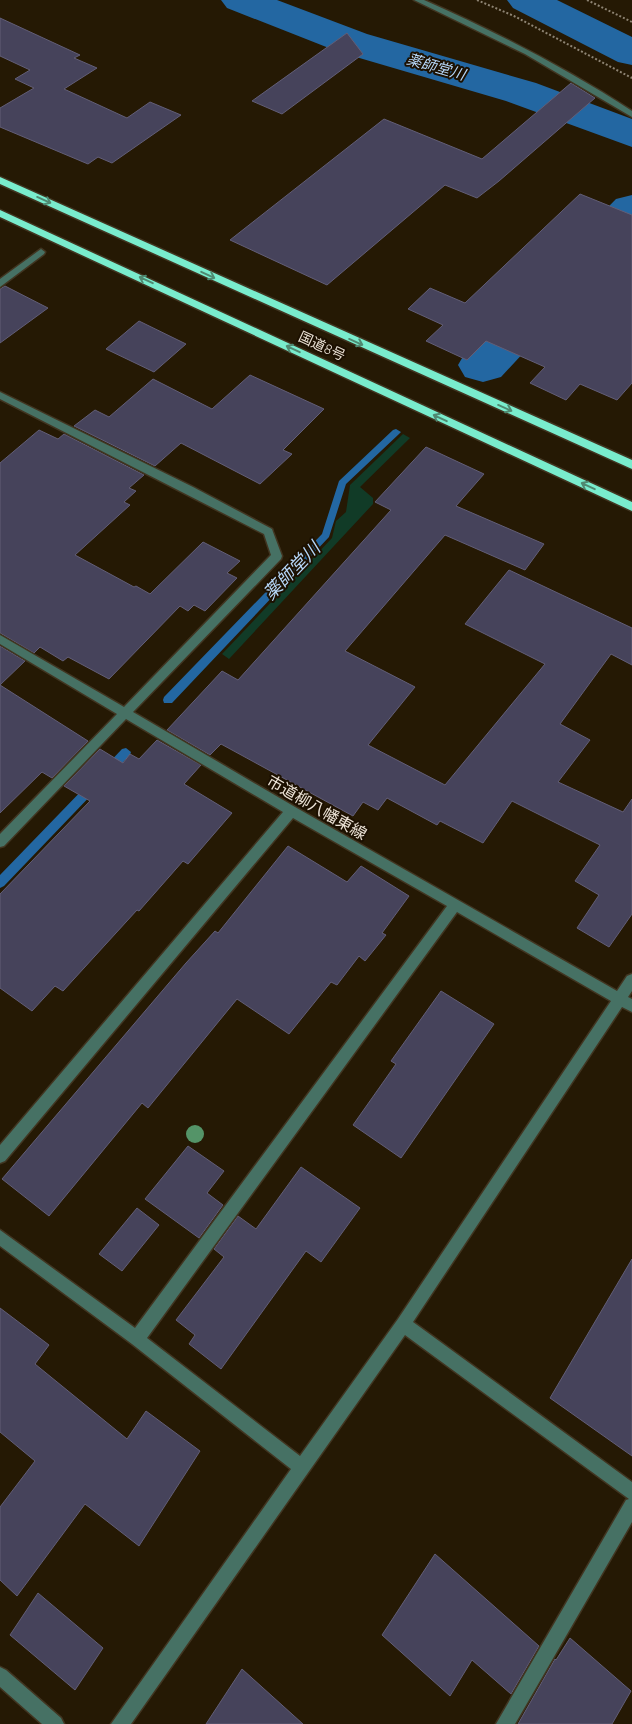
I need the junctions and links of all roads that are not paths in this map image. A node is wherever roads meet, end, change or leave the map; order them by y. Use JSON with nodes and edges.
{"nodes":[{"id":1,"x":418,"y":0,"type":"edge"},
{"id":2,"x":632,"y":115,"type":"edge"},
{"id":3,"x":0,"y":180,"type":"edge"},
{"id":4,"x":0,"y":213,"type":"edge"},
{"id":5,"x":41,"y":252,"type":"dead end"},
{"id":6,"x":0,"y":284,"type":"edge"},
{"id":7,"x":0,"y":395,"type":"edge"},
{"id":8,"x":632,"y":465,"type":"edge"},
{"id":9,"x":632,"y":507,"type":"edge"},
{"id":10,"x":0,"y":639,"type":"edge"},
{"id":11,"x":126,"y":712,"type":"junction"},
{"id":12,"x":291,"y":811,"type":"junction"},
{"id":13,"x":0,"y":842,"type":"edge"},
{"id":14,"x":455,"y":904,"type":"junction"},
{"id":15,"x":632,"y":980,"type":"edge"},
{"id":16,"x":626,"y":1002,"type":"edge"},
{"id":17,"x":0,"y":1156,"type":"edge"},
{"id":18,"x":0,"y":1237,"type":"edge"},
{"id":19,"x":403,"y":1324,"type":"junction"},
{"id":20,"x":137,"y":1339,"type":"junction"},
{"id":21,"x":302,"y":1468,"type":"junction"},
{"id":22,"x":632,"y":1492,"type":"edge"},
{"id":23,"x":632,"y":1506,"type":"edge"},
{"id":24,"x":0,"y":1676,"type":"edge"},
{"id":25,"x":55,"y":1724,"type":"edge"},
{"id":26,"x":120,"y":1724,"type":"edge"},
{"id":27,"x":505,"y":1724,"type":"edge"}],
"edges":[{"from":1,"to":2,"type":"street"},
{"from":3,"to":8,"type":"highway","name":"国道8号","one_way":true},
{"from":9,"to":4,"type":"highway","name":"国道8号","one_way":true},
{"from":5,"to":6,"type":"street"},
{"from":7,"to":11,"type":"street"},
{"from":10,"to":11,"type":"street","name":"市道柳八幡東線"},
{"from":11,"to":12,"type":"street","name":"市道柳八幡東線"},
{"from":11,"to":13,"type":"street"},
{"from":12,"to":14,"type":"street","name":"市道柳八幡東線"},
{"from":12,"to":17,"type":"street"},
{"from":14,"to":16,"type":"street","name":"市道柳八幡東線"},
{"from":14,"to":20,"type":"street"},
{"from":15,"to":16,"type":"street"},
{"from":16,"to":19,"type":"street"},
{"from":18,"to":20,"type":"street"},
{"from":19,"to":21,"type":"street"},
{"from":19,"to":22,"type":"street"},
{"from":20,"to":21,"type":"street"},
{"from":21,"to":26,"type":"street"},
{"from":23,"to":27,"type":"street"},
{"from":24,"to":25,"type":"street"}]}
